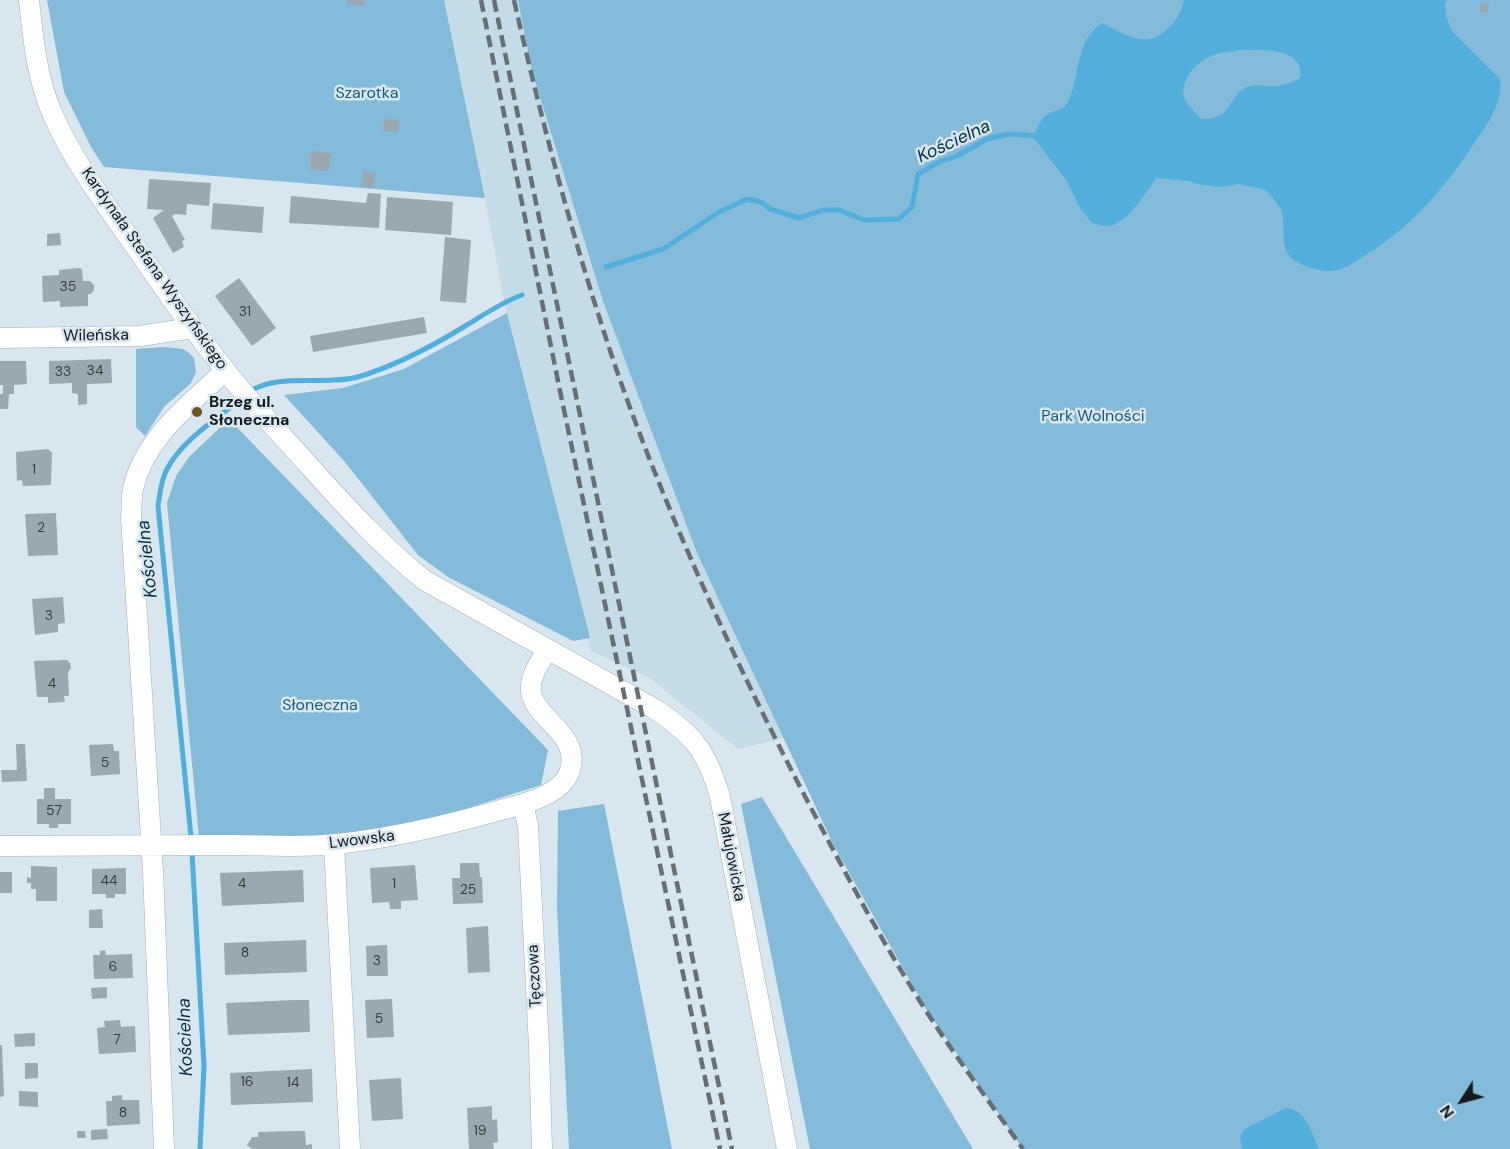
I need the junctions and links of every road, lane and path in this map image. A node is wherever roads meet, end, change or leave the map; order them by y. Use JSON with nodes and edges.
{"nodes":[{"id":1,"x":29,"y":0,"type":"edge"},
{"id":2,"x":192,"y":328,"type":"junction"},
{"id":3,"x":0,"y":339,"type":"edge"},
{"id":4,"x":225,"y":371,"type":"junction"},
{"id":5,"x":546,"y":650,"type":"junction"},
{"id":6,"x":523,"y":804,"type":"junction"},
{"id":7,"x":334,"y":845,"type":"junction"},
{"id":8,"x":0,"y":846,"type":"edge"},
{"id":9,"x":151,"y":846,"type":"junction"},
{"id":10,"x":164,"y":1149,"type":"edge"},
{"id":11,"x":350,"y":1149,"type":"edge"},
{"id":12,"x":542,"y":1149,"type":"edge"},
{"id":13,"x":787,"y":1149,"type":"edge"}],
"edges":[{"from":1,"to":2,"type":"street","name":"Kardynała Stefana Wyszyńskiego"},
{"from":2,"to":3,"type":"street","name":"Wileńska"},
{"from":2,"to":4,"type":"street","name":"Kardynała Stefana Wyszyńskiego"},
{"from":4,"to":5,"type":"street","name":"Kardynała Stefana Wyszyńskiego"},
{"from":4,"to":9,"type":"street"},
{"from":5,"to":6,"type":"street","name":"Lwowska"},
{"from":5,"to":13,"type":"street","name":"Małujowicka"},
{"from":6,"to":7,"type":"street","name":"Lwowska"},
{"from":6,"to":12,"type":"street","name":"Tęczowa"},
{"from":7,"to":9,"type":"street","name":"Lwowska"},
{"from":7,"to":11,"type":"street"},
{"from":8,"to":9,"type":"street","name":"Lwowska"},
{"from":9,"to":10,"type":"street"}]}
